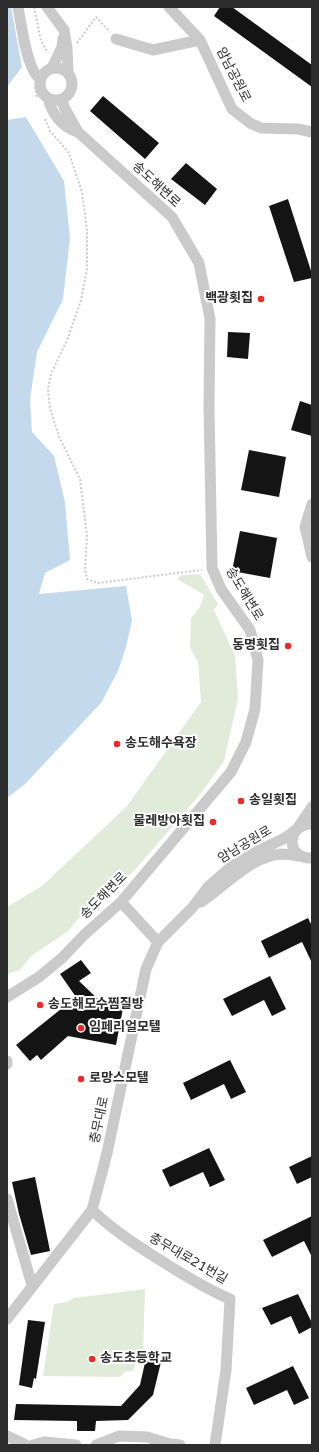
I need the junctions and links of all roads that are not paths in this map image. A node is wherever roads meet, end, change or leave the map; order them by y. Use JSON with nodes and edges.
{"nodes":[{"id":1,"x":18,"y":7,"type":"edge"},
{"id":2,"x":48,"y":7,"type":"edge"},
{"id":3,"x":169,"y":7,"type":"edge"},
{"id":4,"x":64,"y":30,"type":"junction"},
{"id":5,"x":116,"y":39,"type":"road end"},
{"id":6,"x":200,"y":40,"type":"junction"},
{"id":7,"x":51,"y":62,"type":"junction"},
{"id":8,"x":68,"y":72,"type":"junction"},
{"id":9,"x":38,"y":78,"type":"junction"},
{"id":10,"x":62,"y":99,"type":"junction"},
{"id":11,"x":43,"y":100,"type":"junction"},
{"id":12,"x":78,"y":132,"type":"junction"},
{"id":13,"x":312,"y":132,"type":"edge"},
{"id":14,"x":312,"y":504,"type":"edge"},
{"id":15,"x":312,"y":557,"type":"edge"},
{"id":16,"x":312,"y":807,"type":"edge"},
{"id":17,"x":312,"y":824,"type":"edge"},
{"id":18,"x":297,"y":829,"type":"junction"},
{"id":19,"x":299,"y":856,"type":"junction"},
{"id":20,"x":312,"y":858,"type":"edge"},
{"id":21,"x":120,"y":902,"type":"junction"},
{"id":22,"x":192,"y":908,"type":"junction"},
{"id":23,"x":158,"y":942,"type":"junction"},
{"id":24,"x":7,"y":998,"type":"edge"},
{"id":25,"x":7,"y":1199,"type":"edge"},
{"id":26,"x":92,"y":1210,"type":"junction"},
{"id":27,"x":32,"y":1286,"type":"junction"},
{"id":28,"x":7,"y":1318,"type":"edge"},
{"id":29,"x":7,"y":1436,"type":"edge"},
{"id":30,"x":26,"y":1445,"type":"edge"},
{"id":31,"x":33,"y":1445,"type":"edge"},
{"id":32,"x":76,"y":1445,"type":"edge"},
{"id":33,"x":96,"y":1445,"type":"edge"},
{"id":34,"x":180,"y":1445,"type":"edge"},
{"id":35,"x":215,"y":1445,"type":"edge"}],
"edges":[{"from":1,"to":9,"type":"street"},
{"from":2,"to":4,"type":"street"},
{"from":3,"to":6,"type":"street","name":"암남공원로"},
{"from":4,"to":7,"type":"street"},
{"from":4,"to":8,"type":"street"},
{"from":5,"to":6,"type":"street"},
{"from":6,"to":13,"type":"street","name":"암남공원로"},
{"from":7,"to":8,"type":"street"},
{"from":7,"to":9,"type":"street"},
{"from":8,"to":10,"type":"street"},
{"from":9,"to":11,"type":"street"},
{"from":10,"to":11,"type":"street"},
{"from":10,"to":12,"type":"street","name":"송도해변로"},
{"from":11,"to":12,"type":"street","name":"송도해변로"},
{"from":12,"to":21,"type":"street","name":"송도해변로"},
{"from":14,"to":15,"type":"street"},
{"from":16,"to":18,"type":"street","name":"암남공원로"},
{"from":17,"to":18,"type":"street"},
{"from":18,"to":19,"type":"street"},
{"from":18,"to":22,"type":"street","name":"암남공원로"},
{"from":19,"to":20,"type":"street","name":"암남공원로"},
{"from":19,"to":22,"type":"street","name":"암남공원로"},
{"from":21,"to":23,"type":"street"},
{"from":21,"to":24,"type":"street","name":"송도해변로"},
{"from":22,"to":23,"type":"street","name":"암남공원로"},
{"from":23,"to":26,"type":"street","name":"충무대로"},
{"from":25,"to":27,"type":"street"},
{"from":26,"to":27,"type":"street","name":"충무대로"},
{"from":26,"to":35,"type":"street","name":"충무대로21번길"},
{"from":27,"to":28,"type":"street","name":"충무대로"},
{"from":29,"to":30,"type":"street"},
{"from":31,"to":32,"type":"street"},
{"from":33,"to":34,"type":"street"}]}
